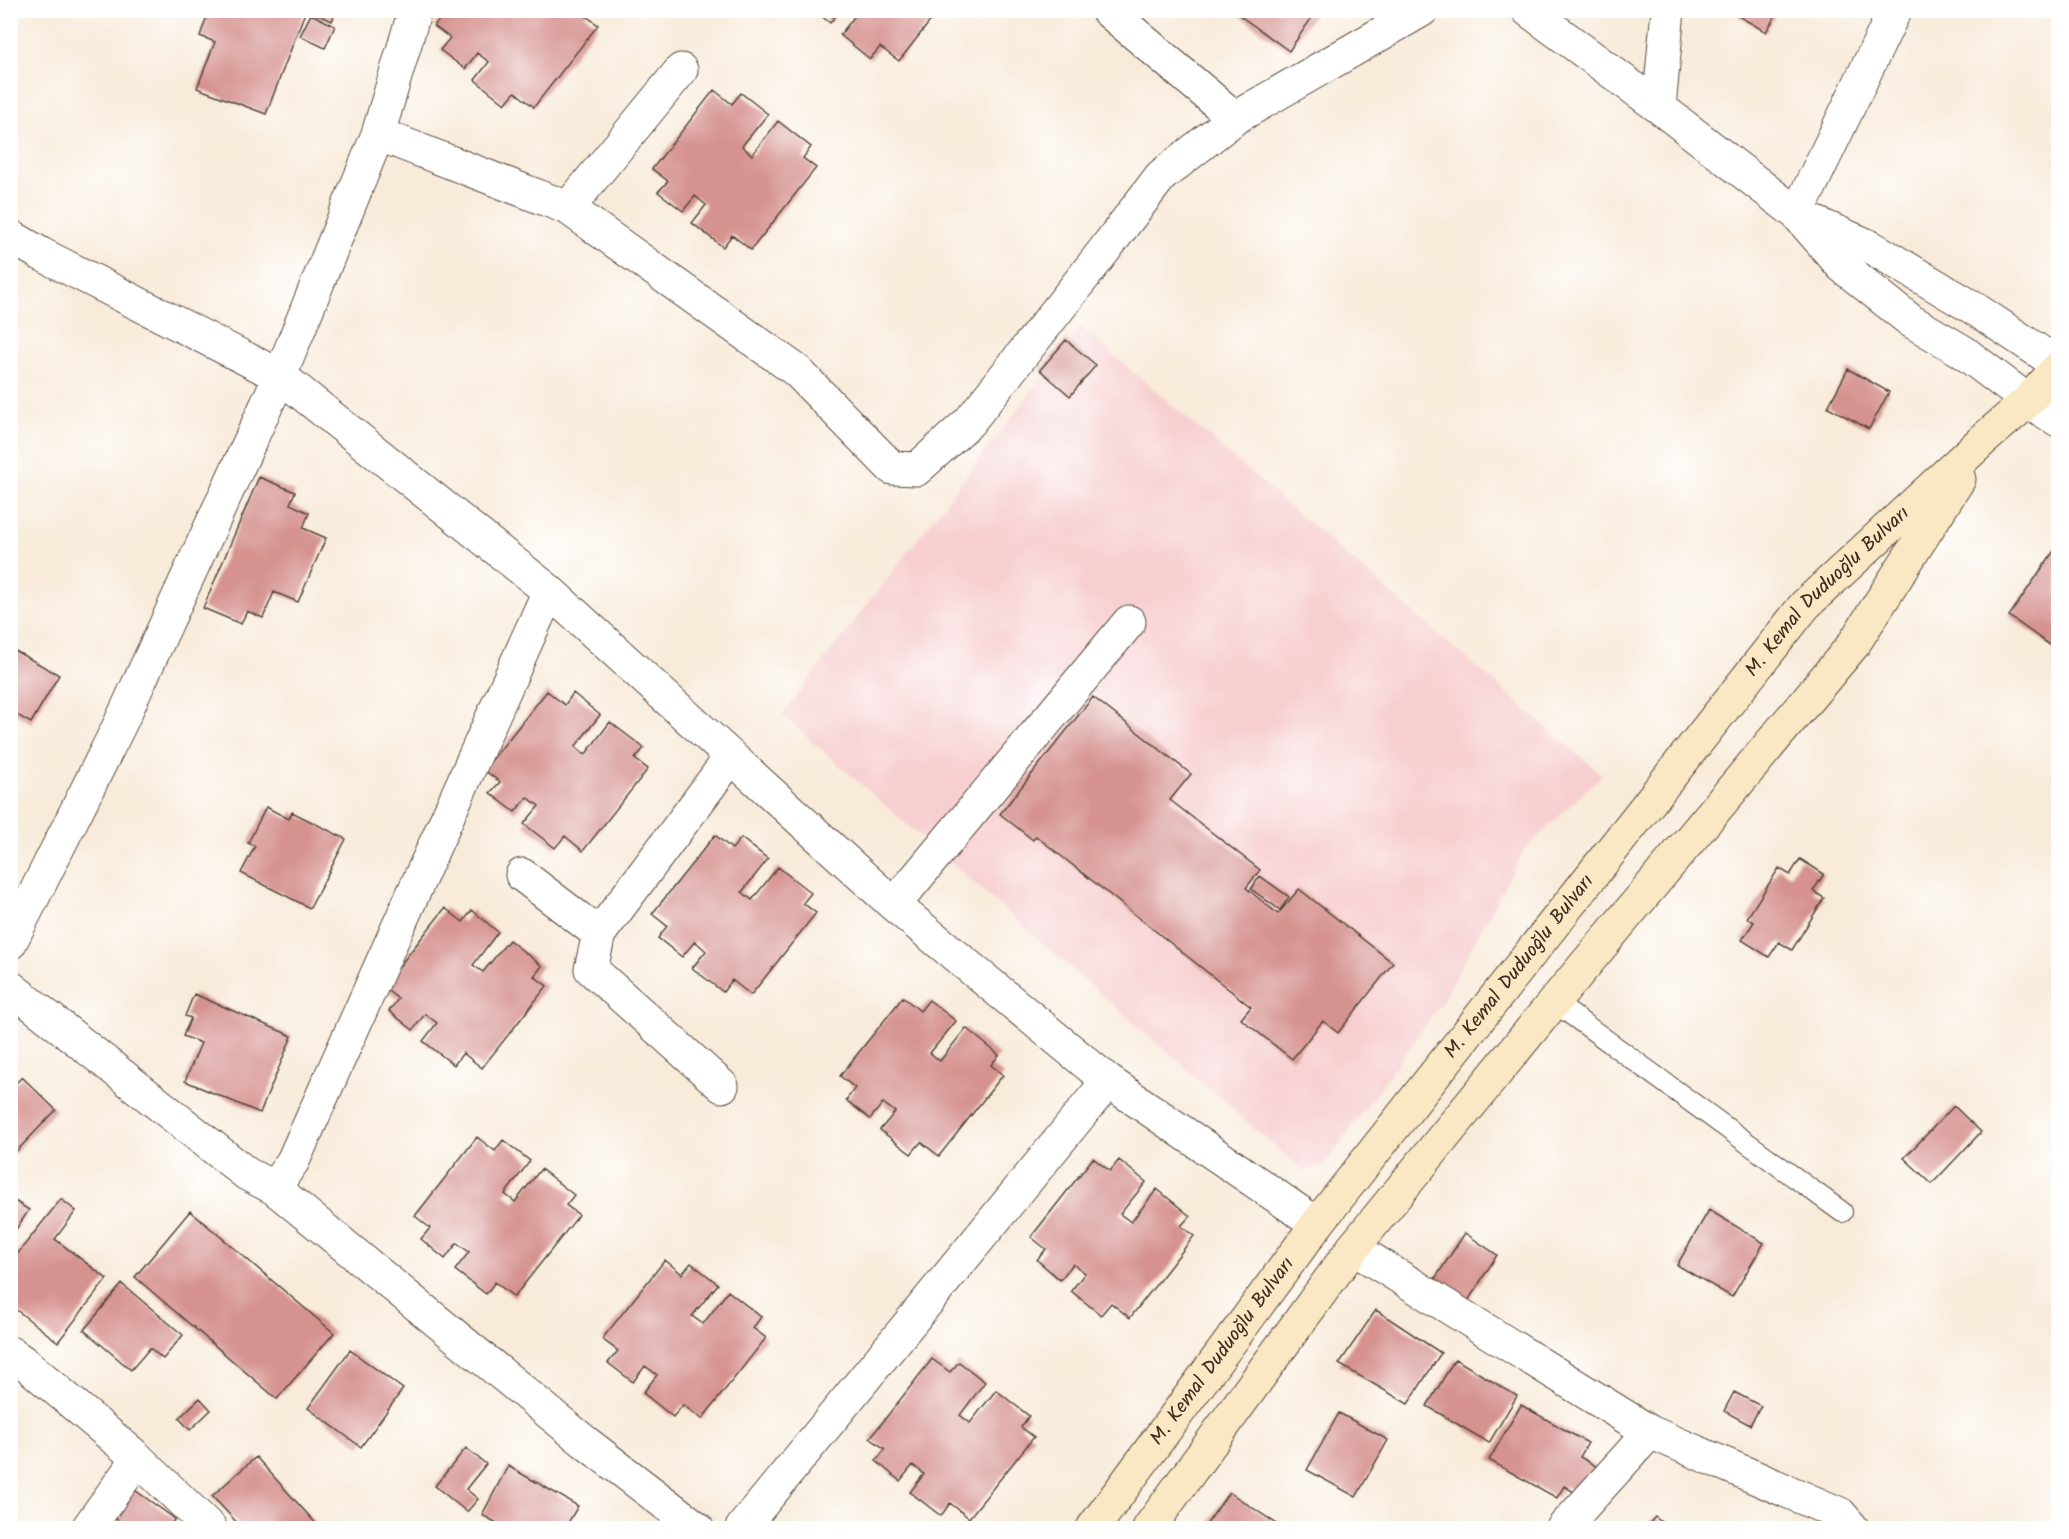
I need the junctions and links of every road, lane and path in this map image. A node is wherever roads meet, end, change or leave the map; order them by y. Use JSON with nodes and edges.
{"nodes":[{"id":1,"x":415,"y":10,"type":"edge"},
{"id":2,"x":1107,"y":10,"type":"edge"},
{"id":3,"x":1422,"y":10,"type":"edge"},
{"id":4,"x":1528,"y":10,"type":"edge"},
{"id":5,"x":1668,"y":10,"type":"edge"},
{"id":6,"x":1895,"y":10,"type":"edge"},
{"id":7,"x":681,"y":70,"type":"dead end"},
{"id":8,"x":1659,"y":107,"type":"junction"},
{"id":9,"x":1235,"y":118,"type":"junction"},
{"id":10,"x":378,"y":134,"type":"junction"},
{"id":11,"x":568,"y":208,"type":"junction"},
{"id":12,"x":1797,"y":214,"type":"junction"},
{"id":13,"x":10,"y":236,"type":"edge"},
{"id":14,"x":2058,"y":366,"type":"edge"},
{"id":15,"x":280,"y":376,"type":"junction"},
{"id":16,"x":2028,"y":401,"type":"junction"},
{"id":17,"x":2058,"y":420,"type":"edge"},
{"id":18,"x":1984,"y":439,"type":"junction"},
{"id":19,"x":549,"y":591,"type":"junction"},
{"id":20,"x":1129,"y":622,"type":"dead end"},
{"id":21,"x":731,"y":757,"type":"junction"},
{"id":22,"x":522,"y":875,"type":"dead end"},
{"id":23,"x":894,"y":905,"type":"junction"},
{"id":24,"x":599,"y":934,"type":"junction"},
{"id":25,"x":10,"y":943,"type":"edge"},
{"id":26,"x":10,"y":987,"type":"edge"},
{"id":27,"x":1554,"y":1002,"type":"junction"},
{"id":28,"x":1108,"y":1081,"type":"junction"},
{"id":29,"x":722,"y":1086,"type":"dead end"},
{"id":30,"x":274,"y":1188,"type":"junction"},
{"id":31,"x":1842,"y":1212,"type":"dead end"},
{"id":32,"x":1317,"y":1224,"type":"junction"},
{"id":33,"x":1353,"y":1248,"type":"junction"},
{"id":34,"x":10,"y":1353,"type":"edge"},
{"id":35,"x":1650,"y":1432,"type":"junction"},
{"id":36,"x":135,"y":1456,"type":"junction"},
{"id":37,"x":88,"y":1528,"type":"edge"},
{"id":38,"x":210,"y":1528,"type":"edge"},
{"id":39,"x":697,"y":1528,"type":"edge"},
{"id":40,"x":742,"y":1528,"type":"edge"},
{"id":41,"x":1093,"y":1528,"type":"edge"},
{"id":42,"x":1149,"y":1528,"type":"edge"},
{"id":43,"x":1563,"y":1528,"type":"edge"},
{"id":44,"x":1852,"y":1528,"type":"edge"}],
"edges":[{"from":1,"to":10,"type":"street"},
{"from":2,"to":9,"type":"street"},
{"from":3,"to":9,"type":"street"},
{"from":4,"to":8,"type":"street"},
{"from":5,"to":8,"type":"street"},
{"from":6,"to":12,"type":"street"},
{"from":7,"to":11,"type":"street"},
{"from":8,"to":12,"type":"street"},
{"from":9,"to":11,"type":"street"},
{"from":10,"to":11,"type":"street"},
{"from":10,"to":15,"type":"street"},
{"from":12,"to":14,"type":"street"},
{"from":12,"to":16,"type":"street"},
{"from":13,"to":15,"type":"street"},
{"from":14,"to":16,"type":"street","name":"M. Kemal Duduoğlu Bulvarı"},
{"from":15,"to":19,"type":"street"},
{"from":15,"to":25,"type":"street"},
{"from":16,"to":17,"type":"street"},
{"from":16,"to":18,"type":"street","name":"M. Kemal Duduoğlu Bulvarı"},
{"from":18,"to":27,"type":"street","name":"M. Kemal Duduoğlu Bulvarı"},
{"from":18,"to":32,"type":"street","name":"M. Kemal Duduoğlu Bulvarı"},
{"from":19,"to":21,"type":"street"},
{"from":19,"to":30,"type":"street"},
{"from":20,"to":23,"type":"street"},
{"from":21,"to":23,"type":"street"},
{"from":21,"to":24,"type":"street"},
{"from":22,"to":24,"type":"street"},
{"from":23,"to":28,"type":"street"},
{"from":24,"to":29,"type":"street"},
{"from":26,"to":30,"type":"street"},
{"from":27,"to":31,"type":"lane"},
{"from":27,"to":33,"type":"street","name":"M. Kemal Duduoğlu Bulvarı"},
{"from":28,"to":32,"type":"street"},
{"from":28,"to":40,"type":"street"},
{"from":30,"to":39,"type":"street"},
{"from":32,"to":33,"type":"street"},
{"from":32,"to":41,"type":"street","name":"M. Kemal Duduoğlu Bulvarı"},
{"from":33,"to":35,"type":"street"},
{"from":33,"to":42,"type":"street","name":"M. Kemal Duduoğlu Bulvarı"},
{"from":34,"to":36,"type":"street"},
{"from":35,"to":43,"type":"street"},
{"from":35,"to":44,"type":"street"},
{"from":36,"to":37,"type":"street"},
{"from":36,"to":38,"type":"street"}]}
